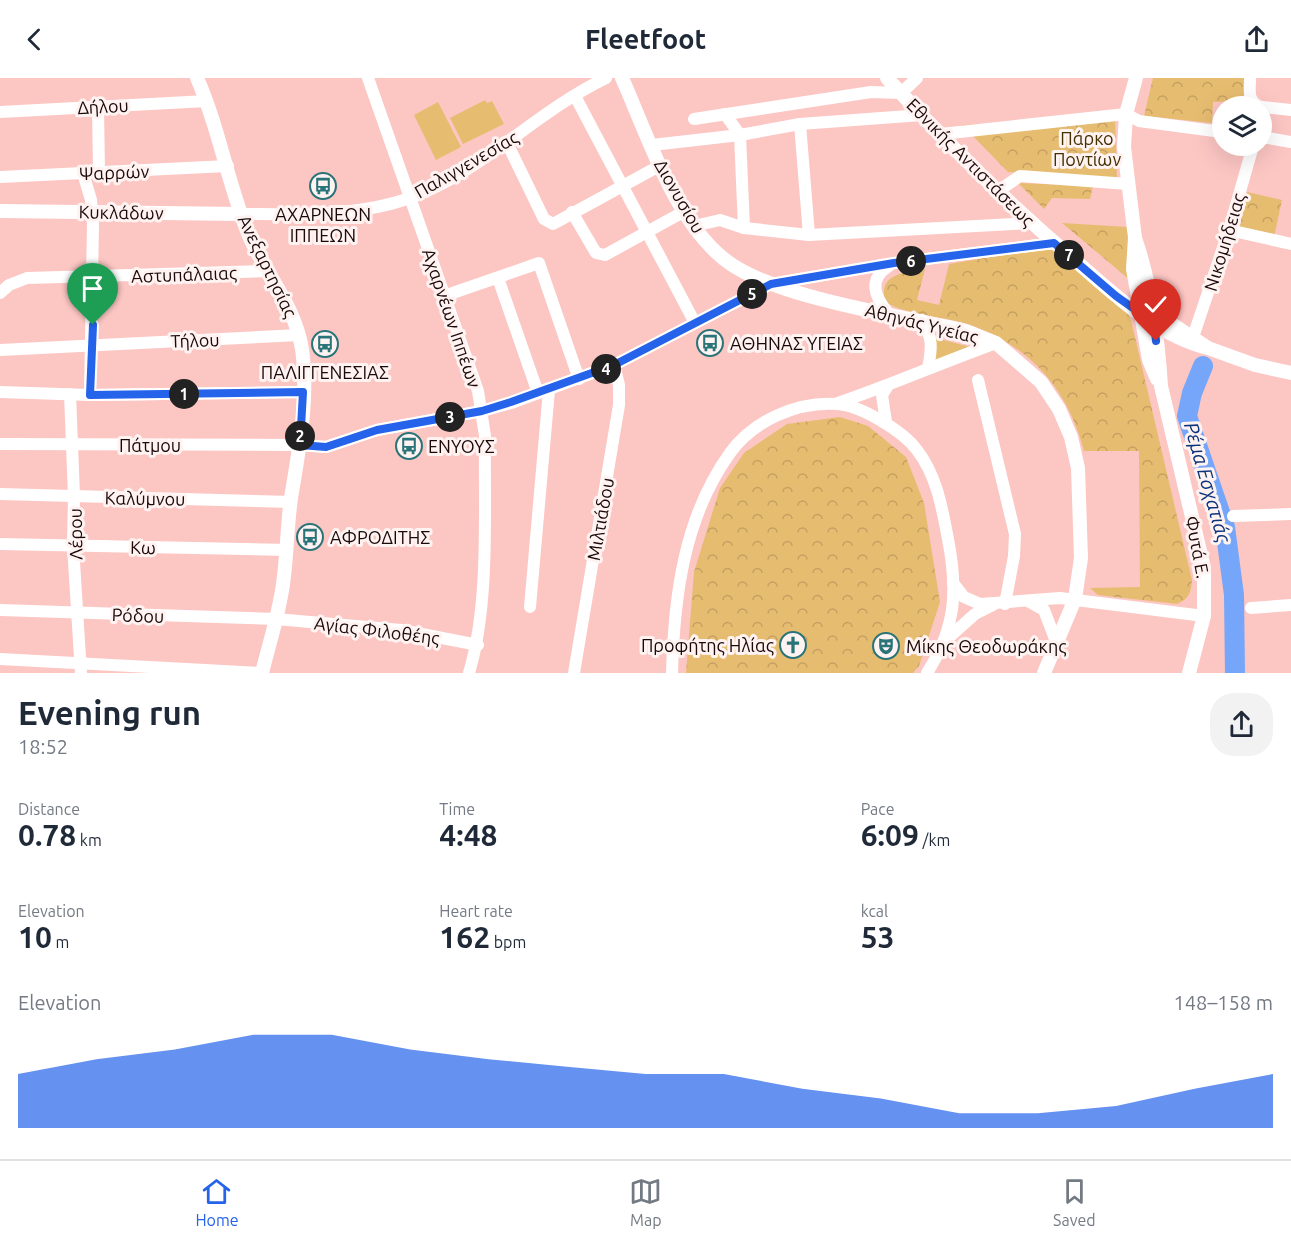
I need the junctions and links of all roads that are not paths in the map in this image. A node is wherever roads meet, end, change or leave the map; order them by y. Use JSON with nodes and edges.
{"nodes":[{"id":1,"x":196,"y":78,"type":"edge"},
{"id":2,"x":368,"y":78,"type":"edge"},
{"id":3,"x":606,"y":78,"type":"edge"},
{"id":4,"x":622,"y":78,"type":"edge"},
{"id":5,"x":887,"y":78,"type":"edge"},
{"id":6,"x":917,"y":78,"type":"edge"},
{"id":7,"x":1136,"y":78,"type":"edge"},
{"id":8,"x":1250,"y":78,"type":"edge"},
{"id":9,"x":901,"y":93,"type":"junction"},
{"id":10,"x":575,"y":96,"type":"junction"},
{"id":11,"x":1250,"y":96,"type":"edge"},
{"id":12,"x":207,"y":101,"type":"junction"},
{"id":13,"x":98,"y":106,"type":"junction"},
{"id":14,"x":1272,"y":108,"type":"edge"},
{"id":15,"x":1291,"y":110,"type":"edge"},
{"id":16,"x":0,"y":112,"type":"edge"},
{"id":17,"x":725,"y":114,"type":"junction"},
{"id":18,"x":1126,"y":114,"type":"junction"},
{"id":19,"x":922,"y":115,"type":"junction"},
{"id":20,"x":694,"y":119,"type":"dead end"},
{"id":21,"x":800,"y":124,"type":"junction"},
{"id":22,"x":1212,"y":131,"type":"edge"},
{"id":23,"x":941,"y":134,"type":"junction"},
{"id":24,"x":740,"y":135,"type":"junction"},
{"id":25,"x":1272,"y":139,"type":"edge"},
{"id":26,"x":1291,"y":142,"type":"edge"},
{"id":27,"x":507,"y":143,"type":"junction"},
{"id":28,"x":652,"y":146,"type":"junction"},
{"id":29,"x":1250,"y":156,"type":"edge"},
{"id":30,"x":661,"y":165,"type":"junction"},
{"id":31,"x":228,"y":166,"type":"junction"},
{"id":32,"x":99,"y":172,"type":"junction"},
{"id":33,"x":83,"y":173,"type":"junction"},
{"id":34,"x":0,"y":177,"type":"edge"},
{"id":35,"x":1128,"y":184,"type":"junction"},
{"id":36,"x":622,"y":185,"type":"junction"},
{"id":37,"x":998,"y":190,"type":"junction"},
{"id":38,"x":410,"y":198,"type":"junction"},
{"id":39,"x":0,"y":211,"type":"edge"},
{"id":40,"x":92,"y":211,"type":"junction"},
{"id":41,"x":685,"y":211,"type":"junction"},
{"id":42,"x":572,"y":212,"type":"junction"},
{"id":43,"x":241,"y":214,"type":"junction"},
{"id":44,"x":1030,"y":223,"type":"junction"},
{"id":45,"x":694,"y":226,"type":"junction"},
{"id":46,"x":744,"y":228,"type":"junction"},
{"id":47,"x":1229,"y":230,"type":"junction"},
{"id":48,"x":646,"y":232,"type":"junction"},
{"id":49,"x":810,"y":236,"type":"junction"},
{"id":50,"x":1054,"y":243,"type":"junction"},
{"id":51,"x":1291,"y":244,"type":"edge"},
{"id":52,"x":894,"y":263,"type":"junction"},
{"id":53,"x":269,"y":272,"type":"junction"},
{"id":54,"x":92,"y":277,"type":"junction"},
{"id":55,"x":498,"y":278,"type":"junction"},
{"id":56,"x":771,"y":284,"type":"junction"},
{"id":57,"x":0,"y":293,"type":"edge"},
{"id":58,"x":444,"y":296,"type":"junction"},
{"id":59,"x":888,"y":313,"type":"junction"},
{"id":60,"x":1148,"y":315,"type":"junction"},
{"id":61,"x":922,"y":320,"type":"junction"},
{"id":62,"x":695,"y":323,"type":"junction"},
{"id":63,"x":299,"y":335,"type":"junction"},
{"id":64,"x":1189,"y":340,"type":"junction"},
{"id":65,"x":996,"y":343,"type":"junction"},
{"id":66,"x":92,"y":344,"type":"junction"},
{"id":67,"x":0,"y":350,"type":"edge"},
{"id":68,"x":1160,"y":360,"type":"junction"},
{"id":69,"x":614,"y":365,"type":"junction"},
{"id":70,"x":928,"y":368,"type":"junction"},
{"id":71,"x":1291,"y":373,"type":"edge"},
{"id":72,"x":579,"y":379,"type":"junction"},
{"id":73,"x":978,"y":380,"type":"dead end"},
{"id":74,"x":1161,"y":386,"type":"junction"},
{"id":75,"x":887,"y":387,"type":"junction"},
{"id":76,"x":543,"y":391,"type":"junction"},
{"id":77,"x":0,"y":392,"type":"edge"},
{"id":78,"x":303,"y":392,"type":"junction"},
{"id":79,"x":70,"y":394,"type":"junction"},
{"id":80,"x":90,"y":395,"type":"junction"},
{"id":81,"x":838,"y":403,"type":"junction"},
{"id":82,"x":482,"y":411,"type":"junction"},
{"id":83,"x":886,"y":422,"type":"junction"},
{"id":84,"x":0,"y":444,"type":"edge"},
{"id":85,"x":73,"y":445,"type":"junction"},
{"id":86,"x":300,"y":445,"type":"junction"},
{"id":87,"x":0,"y":494,"type":"edge"},
{"id":88,"x":74,"y":496,"type":"junction"},
{"id":89,"x":291,"y":502,"type":"junction"},
{"id":90,"x":1291,"y":514,"type":"edge"},
{"id":91,"x":1233,"y":516,"type":"dead end"},
{"id":92,"x":0,"y":544,"type":"edge"},
{"id":93,"x":73,"y":546,"type":"junction"},
{"id":94,"x":287,"y":550,"type":"junction"},
{"id":95,"x":953,"y":583,"type":"junction"},
{"id":96,"x":1075,"y":599,"type":"junction"},
{"id":97,"x":1028,"y":601,"type":"junction"},
{"id":98,"x":1000,"y":604,"type":"junction"},
{"id":99,"x":1291,"y":605,"type":"edge"},
{"id":100,"x":530,"y":607,"type":"dead end"},
{"id":101,"x":1251,"y":608,"type":"dead end"},
{"id":102,"x":0,"y":610,"type":"edge"},
{"id":103,"x":79,"y":613,"type":"junction"},
{"id":104,"x":1204,"y":616,"type":"junction"},
{"id":105,"x":276,"y":619,"type":"junction"},
{"id":106,"x":947,"y":640,"type":"junction"},
{"id":107,"x":1057,"y":644,"type":"junction"},
{"id":108,"x":478,"y":645,"type":"junction"},
{"id":109,"x":0,"y":659,"type":"edge"},
{"id":110,"x":81,"y":667,"type":"edge"},
{"id":111,"x":262,"y":673,"type":"edge"},
{"id":112,"x":469,"y":673,"type":"edge"},
{"id":113,"x":574,"y":673,"type":"edge"},
{"id":114,"x":672,"y":673,"type":"edge"},
{"id":115,"x":927,"y":673,"type":"edge"},
{"id":116,"x":1044,"y":673,"type":"edge"},
{"id":117,"x":1189,"y":673,"type":"edge"}],
"edges":[{"from":1,"to":12,"type":"street","name":"Ανεξαρτησίας"},
{"from":2,"to":38,"type":"street","name":"Αχαρνέων Ιππέων"},
{"from":3,"to":10,"type":"street","name":"Παλιγγενεσίας"},
{"from":4,"to":28,"type":"street","name":"Διονυσίου"},
{"from":5,"to":9,"type":"street","name":"Εθνικής Αντιστάσεως"},
{"from":6,"to":9,"type":"street"},
{"from":7,"to":18,"type":"street","name":"Φυτά Ε."},
{"from":8,"to":11,"type":"street"},
{"from":9,"to":17,"type":"street"},
{"from":9,"to":19,"type":"street","name":"Εθνικής Αντιστάσεως"},
{"from":10,"to":27,"type":"street","name":"Παλιγγενεσίας"},
{"from":10,"to":36,"type":"street"},
{"from":12,"to":13,"type":"street","name":"Δήλου"},
{"from":12,"to":31,"type":"street","name":"Ανεξαρτησίας"},
{"from":13,"to":16,"type":"street","name":"Δήλου"},
{"from":13,"to":32,"type":"street"},
{"from":14,"to":15,"type":"street"},
{"from":17,"to":20,"type":"street"},
{"from":17,"to":24,"type":"street"},
{"from":18,"to":22,"type":"street"},
{"from":18,"to":23,"type":"street"},
{"from":18,"to":35,"type":"street","name":"Φυτά Ε."},
{"from":19,"to":21,"type":"street"},
{"from":19,"to":23,"type":"street","name":"Εθνικής Αντιστάσεως"},
{"from":21,"to":24,"type":"street"},
{"from":21,"to":49,"type":"street"},
{"from":23,"to":37,"type":"street","name":"Εθνικής Αντιστάσεως"},
{"from":24,"to":28,"type":"street"},
{"from":24,"to":46,"type":"street"},
{"from":25,"to":26,"type":"street"},
{"from":27,"to":38,"type":"street","name":"Παλιγγενεσίας"},
{"from":27,"to":42,"type":"street"},
{"from":28,"to":30,"type":"street","name":"Διονυσίου"},
{"from":29,"to":47,"type":"street","name":"Νικομήδειας"},
{"from":30,"to":36,"type":"street"},
{"from":30,"to":41,"type":"street","name":"Διονυσίου"},
{"from":31,"to":32,"type":"street","name":"Ψαρρών"},
{"from":31,"to":43,"type":"street","name":"Ανεξαρτησίας"},
{"from":32,"to":33,"type":"street","name":"Ψαρρών"},
{"from":33,"to":34,"type":"street","name":"Ψαρρών"},
{"from":33,"to":40,"type":"street"},
{"from":35,"to":37,"type":"street"},
{"from":35,"to":60,"type":"street","name":"Φυτά Ε."},
{"from":36,"to":42,"type":"street"},
{"from":36,"to":48,"type":"street"},
{"from":37,"to":44,"type":"street","name":"Εθνικής Αντιστάσεως"},
{"from":38,"to":43,"type":"street","name":"Παλιγγενεσίας"},
{"from":38,"to":58,"type":"street","name":"Αχαρνέων Ιππέων"},
{"from":39,"to":40,"type":"street","name":"Κυκλάδων"},
{"from":40,"to":43,"type":"street","name":"Κυκλάδων"},
{"from":40,"to":54,"type":"street"},
{"from":41,"to":45,"type":"street","name":"Διονυσίου"},
{"from":41,"to":48,"type":"street"},
{"from":42,"to":48,"type":"street"},
{"from":43,"to":53,"type":"street","name":"Ανεξαρτησίας"},
{"from":44,"to":49,"type":"street"},
{"from":44,"to":50,"type":"street","name":"Εθνικής Αντιστάσεως"},
{"from":45,"to":46,"type":"street"},
{"from":45,"to":56,"type":"street","name":"Διονυσίου"},
{"from":46,"to":49,"type":"street"},
{"from":47,"to":51,"type":"street"},
{"from":47,"to":64,"type":"street","name":"Νικομήδειας"},
{"from":48,"to":62,"type":"street"},
{"from":50,"to":52,"type":"street","name":"Πάτμου"},
{"from":50,"to":60,"type":"street","name":"Εθνικής Αντιστάσεως"},
{"from":52,"to":56,"type":"street","name":"Πάτμου"},
{"from":52,"to":59,"type":"street"},
{"from":53,"to":54,"type":"street","name":"Αστυπάλαιας"},
{"from":53,"to":63,"type":"street","name":"Ανεξαρτησίας"},
{"from":54,"to":57,"type":"street","name":"Αστυπάλαιας"},
{"from":54,"to":66,"type":"street"},
{"from":55,"to":58,"type":"street"},
{"from":55,"to":72,"type":"street"},
{"from":55,"to":76,"type":"street"},
{"from":56,"to":59,"type":"street","name":"Αθηνάς Υγείας"},
{"from":56,"to":62,"type":"street","name":"Πάτμου"},
{"from":58,"to":82,"type":"street","name":"Αχαρνέων Ιππέων"},
{"from":59,"to":61,"type":"street","name":"Αθηνάς Υγείας"},
{"from":60,"to":64,"type":"street","name":"Εθνικής Αντιστάσεως"},
{"from":60,"to":68,"type":"street","name":"Φυτά Ε."},
{"from":60,"to":74,"type":"street","name":"Φυτά Ε."},
{"from":61,"to":65,"type":"street","name":"Αθηνάς Υγείας"},
{"from":61,"to":70,"type":"street"},
{"from":62,"to":69,"type":"street","name":"Πάτμου"},
{"from":63,"to":66,"type":"street","name":"Τήλου"},
{"from":63,"to":78,"type":"street","name":"Ανεξαρτησίας"},
{"from":64,"to":68,"type":"street"},
{"from":64,"to":71,"type":"street","name":"Εθνικής Αντιστάσεως"},
{"from":65,"to":70,"type":"street"},
{"from":65,"to":96,"type":"street","name":"Αθηνάς Υγείας"},
{"from":66,"to":67,"type":"street","name":"Τήλου"},
{"from":66,"to":80,"type":"street"},
{"from":68,"to":74,"type":"street","name":"Φυτά Ε."},
{"from":69,"to":72,"type":"street","name":"Πάτμου"},
{"from":69,"to":113,"type":"street","name":"Μιλτιάδου"},
{"from":70,"to":75,"type":"street"},
{"from":72,"to":76,"type":"street","name":"Πάτμου"},
{"from":73,"to":98,"type":"street"},
{"from":74,"to":104,"type":"street","name":"Φυτά Ε."},
{"from":75,"to":81,"type":"street"},
{"from":75,"to":83,"type":"street"},
{"from":76,"to":82,"type":"street","name":"Πάτμου"},
{"from":76,"to":100,"type":"street"},
{"from":77,"to":79,"type":"street"},
{"from":78,"to":80,"type":"street"},
{"from":78,"to":86,"type":"street","name":"Ανεξαρτησίας"},
{"from":79,"to":80,"type":"street"},
{"from":79,"to":85,"type":"street","name":"Λέρου"},
{"from":81,"to":83,"type":"street"},
{"from":81,"to":114,"type":"street"},
{"from":82,"to":86,"type":"street","name":"Πάτμου"},
{"from":82,"to":108,"type":"street","name":"Αχαρνέων Ιππέων"},
{"from":83,"to":95,"type":"street"},
{"from":84,"to":85,"type":"street","name":"Πάτμου"},
{"from":85,"to":86,"type":"street","name":"Πάτμου"},
{"from":85,"to":88,"type":"street","name":"Λέρου"},
{"from":86,"to":89,"type":"street","name":"Ανεξαρτησίας"},
{"from":87,"to":88,"type":"street","name":"Καλύμνου"},
{"from":88,"to":89,"type":"street","name":"Καλύμνου"},
{"from":88,"to":93,"type":"street","name":"Λέρου"},
{"from":89,"to":94,"type":"street","name":"Ανεξαρτησίας"},
{"from":90,"to":91,"type":"street"},
{"from":92,"to":93,"type":"street","name":"Κω"},
{"from":93,"to":94,"type":"street","name":"Κω"},
{"from":93,"to":103,"type":"street","name":"Λέρου"},
{"from":94,"to":105,"type":"street","name":"Ανεξαρτησίας"},
{"from":95,"to":98,"type":"street"},
{"from":95,"to":106,"type":"street"},
{"from":96,"to":97,"type":"street"},
{"from":96,"to":104,"type":"street"},
{"from":96,"to":107,"type":"street","name":"Αθηνάς Υγείας"},
{"from":97,"to":98,"type":"street"},
{"from":97,"to":107,"type":"street"},
{"from":98,"to":106,"type":"street"},
{"from":99,"to":101,"type":"street"},
{"from":102,"to":103,"type":"street","name":"Ρόδου"},
{"from":103,"to":105,"type":"street","name":"Ρόδου"},
{"from":103,"to":110,"type":"street","name":"Λέρου"},
{"from":104,"to":117,"type":"street","name":"Φυτά Ε."},
{"from":105,"to":108,"type":"street","name":"Αγίας Φιλοθέης"},
{"from":105,"to":111,"type":"street","name":"Ανεξαρτησίας"},
{"from":106,"to":115,"type":"street"},
{"from":107,"to":116,"type":"street","name":"Αθηνάς Υγείας"},
{"from":108,"to":112,"type":"street","name":"Αχαρνέων Ιππέων"},
{"from":109,"to":110,"type":"street"},
{"from":110,"to":111,"type":"street"}]}
